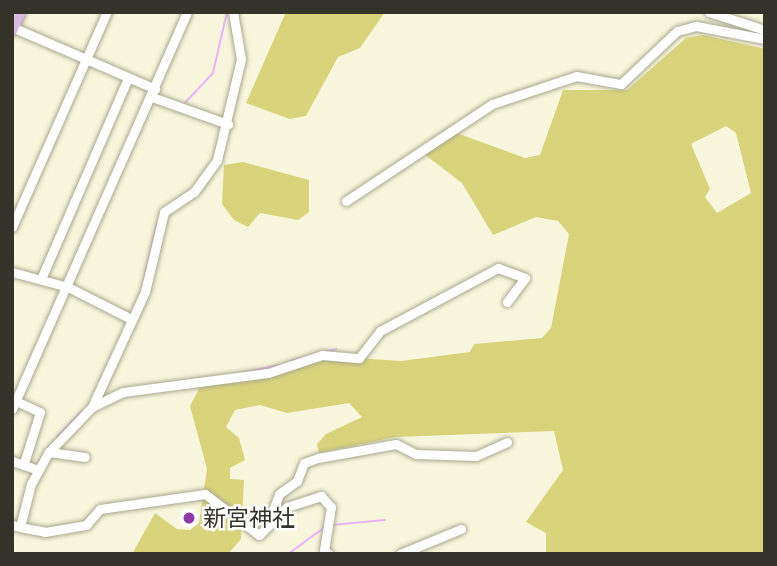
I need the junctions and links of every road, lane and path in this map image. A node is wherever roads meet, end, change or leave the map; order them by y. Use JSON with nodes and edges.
{"nodes":[{"id":1,"x":21,"y":12,"type":"edge"},
{"id":2,"x":107,"y":12,"type":"edge"},
{"id":3,"x":187,"y":12,"type":"edge"},
{"id":4,"x":233,"y":12,"type":"edge"},
{"id":5,"x":709,"y":12,"type":"edge"},
{"id":6,"x":13,"y":28,"type":"edge"},
{"id":7,"x":765,"y":30,"type":"edge"},
{"id":8,"x":765,"y":39,"type":"edge"},
{"id":9,"x":87,"y":59,"type":"junction"},
{"id":10,"x":128,"y":78,"type":"junction"},
{"id":11,"x":557,"y":84,"type":"junction"},
{"id":12,"x":154,"y":93,"type":"junction"},
{"id":13,"x":549,"y":95,"type":"dead end"},
{"id":14,"x":228,"y":124,"type":"junction"},
{"id":15,"x":346,"y":201,"type":"dead end"},
{"id":16,"x":12,"y":227,"type":"edge"},
{"id":17,"x":12,"y":272,"type":"edge"},
{"id":18,"x":41,"y":279,"type":"junction"},
{"id":19,"x":68,"y":287,"type":"junction"},
{"id":20,"x":507,"y":302,"type":"dead end"},
{"id":21,"x":131,"y":320,"type":"junction"},
{"id":22,"x":14,"y":405,"type":"edge"},
{"id":23,"x":92,"y":407,"type":"junction"},
{"id":24,"x":507,"y":442,"type":"dead end"},
{"id":25,"x":49,"y":452,"type":"junction"},
{"id":26,"x":85,"y":457,"type":"dead end"},
{"id":27,"x":12,"y":461,"type":"edge"},
{"id":28,"x":24,"y":463,"type":"junction"},
{"id":29,"x":38,"y":470,"type":"junction"},
{"id":30,"x":16,"y":526,"type":"edge"},
{"id":31,"x":461,"y":529,"type":"dead end"},
{"id":32,"x":263,"y":534,"type":"junction"},
{"id":33,"x":330,"y":554,"type":"edge"},
{"id":34,"x":400,"y":554,"type":"edge"}],
"edges":[{"from":1,"to":6,"type":"main road"},
{"from":2,"to":9,"type":"street"},
{"from":3,"to":12,"type":"street"},
{"from":4,"to":14,"type":"street"},
{"from":5,"to":7,"type":"street"},
{"from":6,"to":9,"type":"street"},
{"from":8,"to":11,"type":"street"},
{"from":9,"to":10,"type":"street"},
{"from":9,"to":16,"type":"street"},
{"from":10,"to":12,"type":"street"},
{"from":10,"to":18,"type":"street"},
{"from":11,"to":13,"type":"street"},
{"from":11,"to":15,"type":"street"},
{"from":12,"to":14,"type":"street"},
{"from":12,"to":19,"type":"street"},
{"from":14,"to":21,"type":"street"},
{"from":17,"to":18,"type":"street"},
{"from":18,"to":19,"type":"street"},
{"from":19,"to":21,"type":"street"},
{"from":19,"to":22,"type":"street"},
{"from":20,"to":23,"type":"street"},
{"from":21,"to":23,"type":"street"},
{"from":22,"to":28,"type":"street"},
{"from":23,"to":25,"type":"street"},
{"from":24,"to":32,"type":"street"},
{"from":25,"to":26,"type":"street"},
{"from":25,"to":29,"type":"street"},
{"from":27,"to":28,"type":"street"},
{"from":28,"to":29,"type":"street"},
{"from":29,"to":30,"type":"street"},
{"from":30,"to":32,"type":"street"},
{"from":31,"to":34,"type":"street"},
{"from":32,"to":33,"type":"street"}]}
